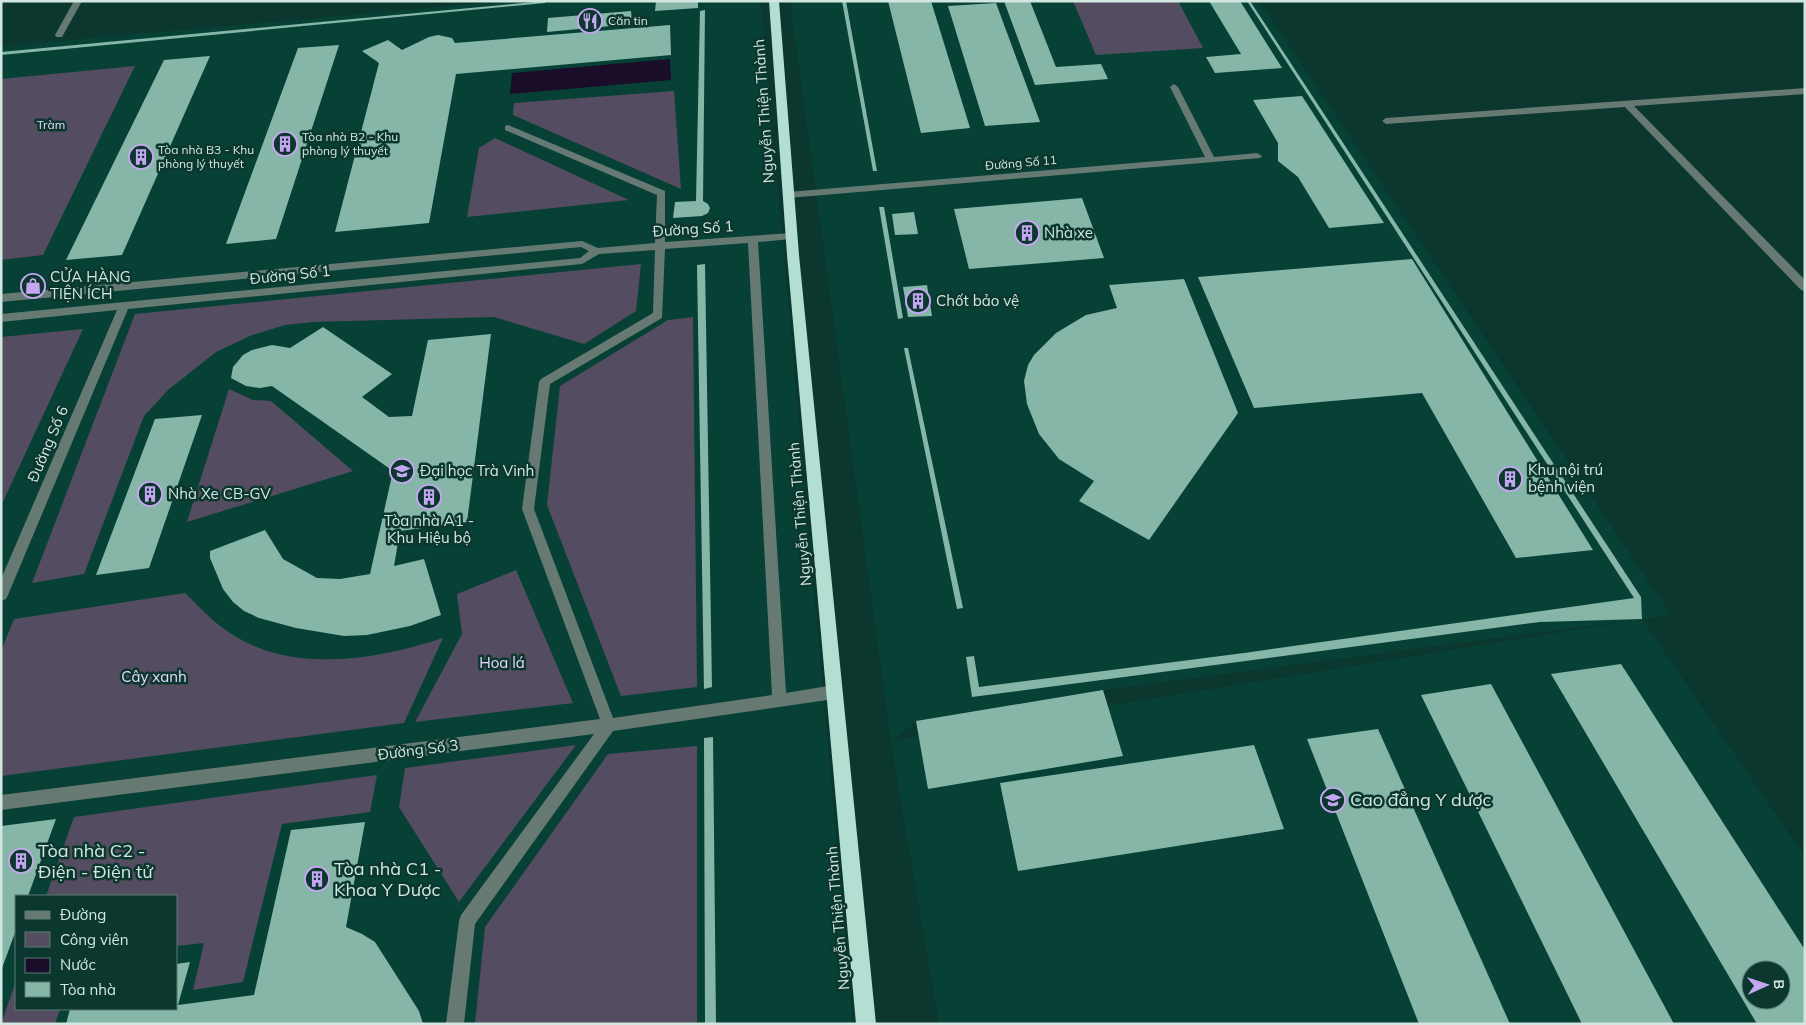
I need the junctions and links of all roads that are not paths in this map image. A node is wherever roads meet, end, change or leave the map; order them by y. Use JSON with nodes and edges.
{"nodes":[{"id":1,"x":78,"y":1,"type":"edge"},
{"id":2,"x":774,"y":1,"type":"edge"},
{"id":3,"x":59,"y":36,"type":"dead end"},
{"id":4,"x":1174,"y":87,"type":"dead end"},
{"id":5,"x":1805,"y":91,"type":"edge"},
{"id":6,"x":1627,"y":104,"type":"junction"},
{"id":7,"x":1386,"y":121,"type":"dead end"},
{"id":8,"x":508,"y":128,"type":"dead end"},
{"id":9,"x":1257,"y":156,"type":"dead end"},
{"id":10,"x":1211,"y":160,"type":"junction"},
{"id":11,"x":788,"y":195,"type":"junction"},
{"id":12,"x":791,"y":236,"type":"junction"},
{"id":13,"x":753,"y":239,"type":"junction"},
{"id":14,"x":660,"y":246,"type":"junction"},
{"id":15,"x":597,"y":251,"type":"junction"},
{"id":16,"x":1805,"y":287,"type":"edge"},
{"id":17,"x":1,"y":298,"type":"edge"},
{"id":18,"x":124,"y":306,"type":"junction"},
{"id":19,"x":1,"y":318,"type":"edge"},
{"id":20,"x":1,"y":595,"type":"edge"},
{"id":21,"x":834,"y":692,"type":"junction"},
{"id":22,"x":779,"y":700,"type":"junction"},
{"id":23,"x":609,"y":725,"type":"junction"},
{"id":24,"x":1,"y":802,"type":"edge"},
{"id":25,"x":455,"y":1024,"type":"edge"},
{"id":26,"x":866,"y":1024,"type":"edge"}],
"edges":[{"from":1,"to":3,"type":"street"},
{"from":2,"to":11,"type":"highway","name":"Nguyễn Thiện Thành"},
{"from":4,"to":10,"type":"street"},
{"from":5,"to":6,"type":"street"},
{"from":6,"to":7,"type":"street"},
{"from":6,"to":16,"type":"street"},
{"from":8,"to":14,"type":"street"},
{"from":9,"to":10,"type":"street","name":"Đường Số 11"},
{"from":10,"to":11,"type":"street","name":"Đường Số 11"},
{"from":11,"to":12,"type":"highway","name":"Nguyễn Thiện Thành"},
{"from":12,"to":13,"type":"street","name":"Đường Số 1"},
{"from":12,"to":21,"type":"highway","name":"Nguyễn Thiện Thành"},
{"from":13,"to":14,"type":"street","name":"Đường Số 1"},
{"from":13,"to":22,"type":"street"},
{"from":14,"to":15,"type":"street","name":"Đường Số 1"},
{"from":14,"to":23,"type":"street"},
{"from":15,"to":17,"type":"street"},
{"from":15,"to":18,"type":"street","name":"Đường Số 1"},
{"from":18,"to":19,"type":"street","name":"Đường Số 1"},
{"from":18,"to":20,"type":"street","name":"Đường Số 6"},
{"from":21,"to":22,"type":"street","name":"Đường Số 3"},
{"from":21,"to":26,"type":"highway","name":"Nguyễn Thiện Thành"},
{"from":22,"to":23,"type":"street","name":"Đường Số 3"},
{"from":23,"to":24,"type":"street","name":"Đường Số 3"},
{"from":23,"to":25,"type":"street"}]}
